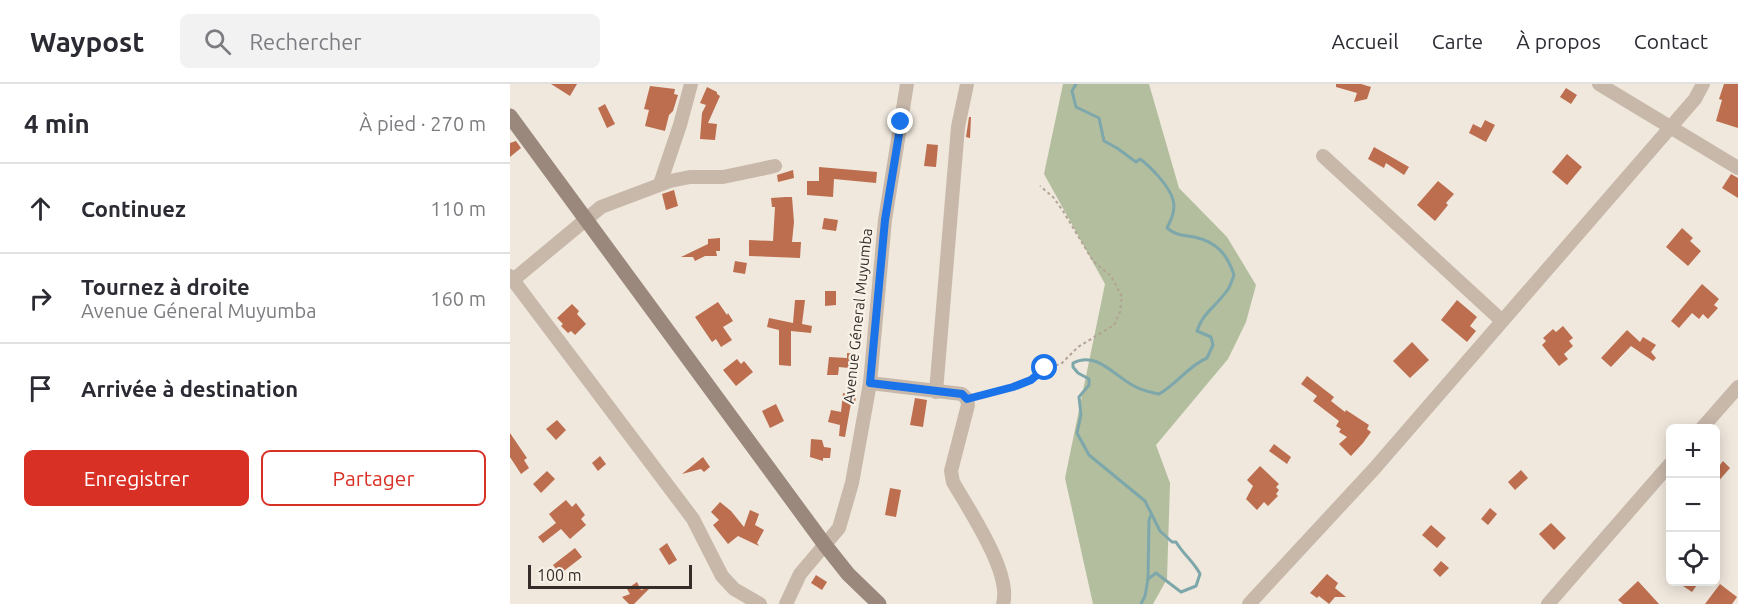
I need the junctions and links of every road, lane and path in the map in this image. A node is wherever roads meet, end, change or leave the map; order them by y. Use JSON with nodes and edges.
{"nodes":[{"id":1,"x":691,"y":84,"type":"edge"},
{"id":2,"x":908,"y":84,"type":"edge"},
{"id":3,"x":967,"y":84,"type":"edge"},
{"id":4,"x":1599,"y":84,"type":"edge"},
{"id":5,"x":1703,"y":84,"type":"edge"},
{"id":6,"x":510,"y":116,"type":"edge"},
{"id":7,"x":1670,"y":126,"type":"junction"},
{"id":8,"x":1323,"y":156,"type":"dead end"},
{"id":9,"x":775,"y":166,"type":"dead end"},
{"id":10,"x":1738,"y":168,"type":"edge"},
{"id":11,"x":660,"y":184,"type":"junction"},
{"id":12,"x":1040,"y":186,"type":"dead end"},
{"id":13,"x":586,"y":219,"type":"junction"},
{"id":14,"x":511,"y":278,"type":"edge"},
{"id":15,"x":1501,"y":320,"type":"junction"},
{"id":16,"x":870,"y":383,"type":"junction"},
{"id":17,"x":1738,"y":387,"type":"edge"},
{"id":18,"x":936,"y":392,"type":"junction"},
{"id":19,"x":967,"y":399,"type":"junction"},
{"id":20,"x":1706,"y":424,"type":"edge"},
{"id":21,"x":1666,"y":470,"type":"edge"},
{"id":22,"x":825,"y":545,"type":"junction"},
{"id":23,"x":760,"y":604,"type":"edge"},
{"id":24,"x":786,"y":604,"type":"edge"},
{"id":25,"x":879,"y":604,"type":"edge"},
{"id":26,"x":1003,"y":604,"type":"edge"},
{"id":27,"x":1249,"y":604,"type":"edge"},
{"id":28,"x":1548,"y":604,"type":"edge"}],
"edges":[{"from":1,"to":11,"type":"street"},
{"from":2,"to":16,"type":"street","name":"Avenue Géneral Muyumba"},
{"from":3,"to":18,"type":"street"},
{"from":4,"to":7,"type":"street"},
{"from":5,"to":7,"type":"street"},
{"from":6,"to":13,"type":"street"},
{"from":7,"to":10,"type":"street"},
{"from":7,"to":15,"type":"street"},
{"from":8,"to":15,"type":"street"},
{"from":9,"to":11,"type":"street"},
{"from":11,"to":13,"type":"street"},
{"from":12,"to":19,"type":"path"},
{"from":13,"to":14,"type":"street"},
{"from":13,"to":22,"type":"street"},
{"from":14,"to":23,"type":"street"},
{"from":15,"to":27,"type":"street"},
{"from":16,"to":18,"type":"street"},
{"from":16,"to":22,"type":"street","name":"Avenue Géneral Muyumba"},
{"from":17,"to":20,"type":"street"},
{"from":18,"to":19,"type":"street"},
{"from":19,"to":26,"type":"street"},
{"from":21,"to":28,"type":"street"},
{"from":22,"to":24,"type":"street","name":"Avenue Géneral Muyumba"},
{"from":22,"to":25,"type":"street"}]}
